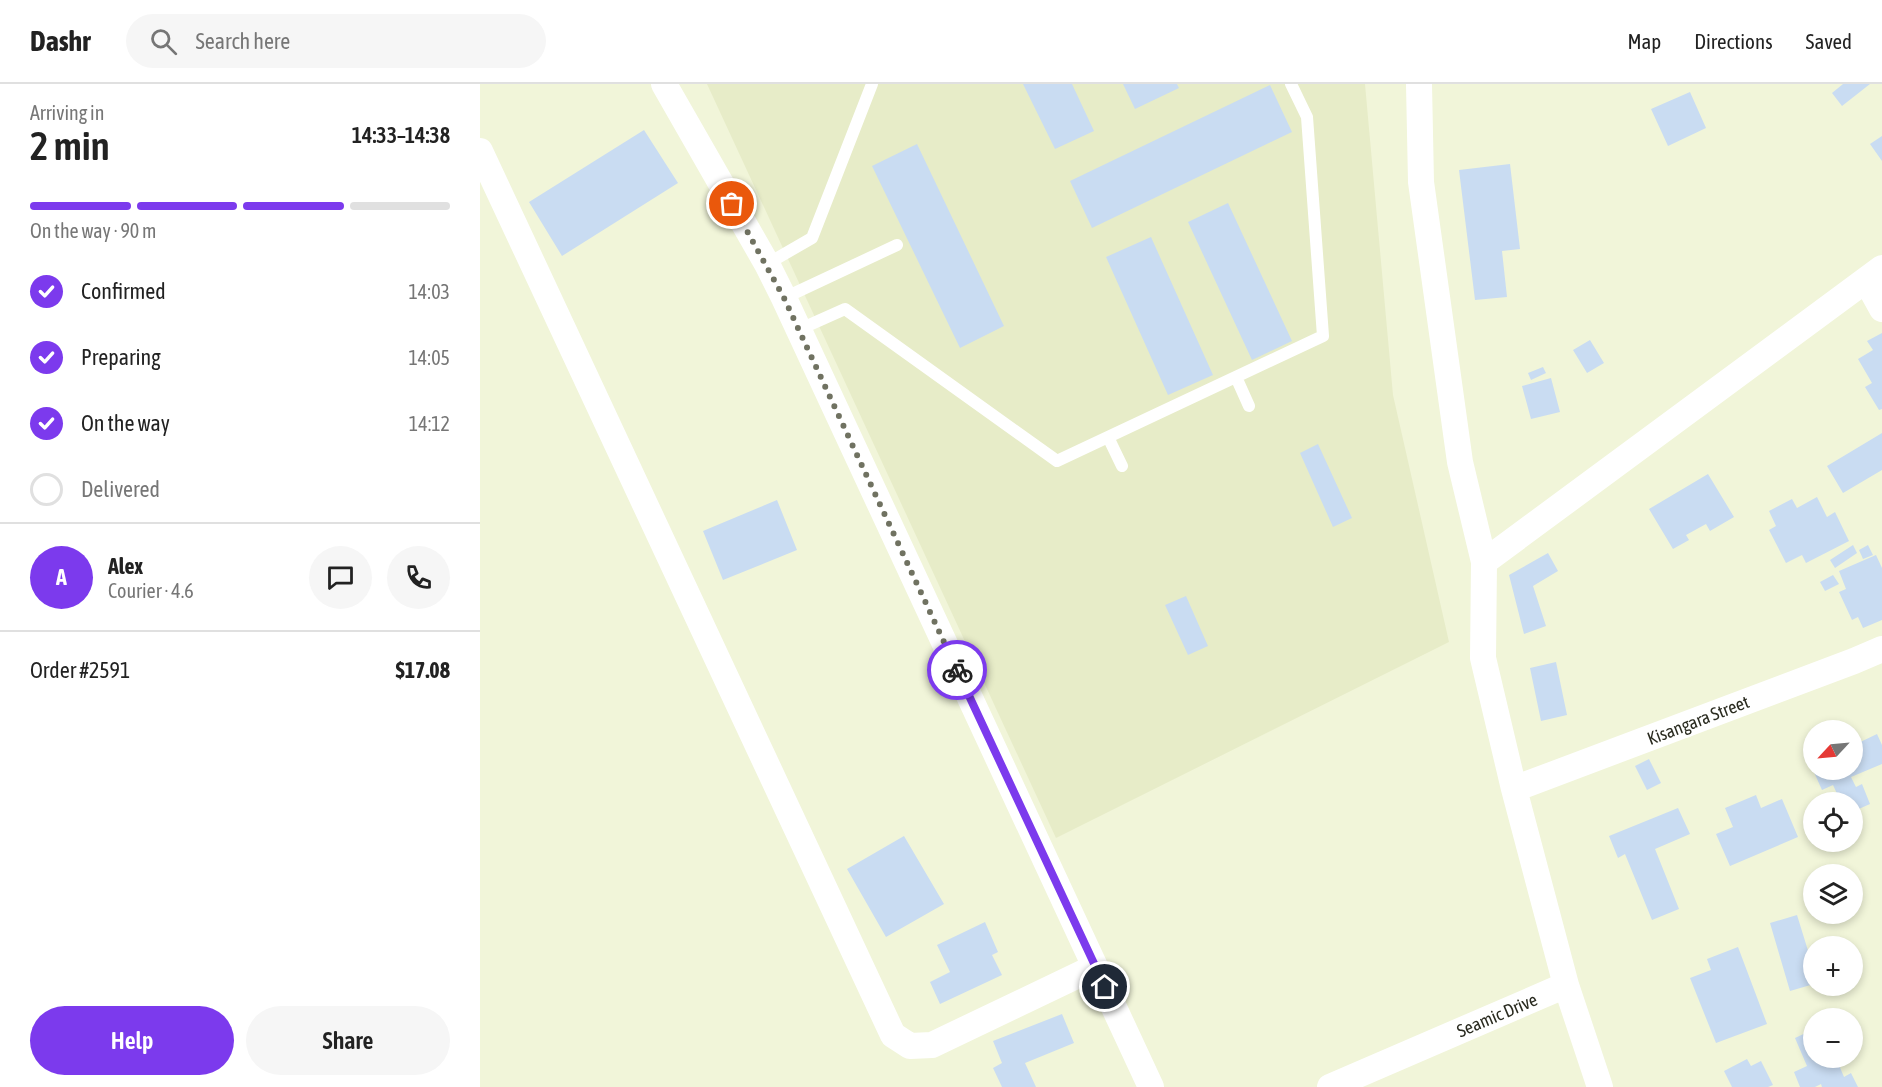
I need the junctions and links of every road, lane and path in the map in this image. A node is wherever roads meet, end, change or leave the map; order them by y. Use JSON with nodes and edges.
{"nodes":[{"id":1,"x":664,"y":84,"type":"edge"},
{"id":2,"x":872,"y":84,"type":"edge"},
{"id":3,"x":1291,"y":84,"type":"edge"},
{"id":4,"x":1419,"y":84,"type":"edge"},
{"id":5,"x":480,"y":151,"type":"edge"},
{"id":6,"x":897,"y":245,"type":"dead end"},
{"id":7,"x":766,"y":264,"type":"junction"},
{"id":8,"x":1874,"y":274,"type":"edge"},
{"id":9,"x":784,"y":298,"type":"junction"},
{"id":10,"x":1882,"y":309,"type":"edge"},
{"id":11,"x":798,"y":330,"type":"junction"},
{"id":12,"x":1236,"y":377,"type":"junction"},
{"id":13,"x":1249,"y":406,"type":"dead end"},
{"id":14,"x":1108,"y":437,"type":"junction"},
{"id":15,"x":1122,"y":466,"type":"dead end"},
{"id":16,"x":1485,"y":561,"type":"junction"},
{"id":17,"x":1882,"y":649,"type":"edge"},
{"id":18,"x":1514,"y":789,"type":"junction"},
{"id":19,"x":1095,"y":967,"type":"junction"},
{"id":20,"x":1566,"y":985,"type":"junction"},
{"id":21,"x":1151,"y":1087,"type":"edge"},
{"id":22,"x":1330,"y":1087,"type":"edge"},
{"id":23,"x":1600,"y":1087,"type":"edge"}],
"edges":[{"from":1,"to":7,"type":"street"},
{"from":2,"to":7,"type":"lane"},
{"from":3,"to":12,"type":"lane"},
{"from":4,"to":16,"type":"street"},
{"from":5,"to":19,"type":"street"},
{"from":6,"to":9,"type":"lane"},
{"from":7,"to":9,"type":"street"},
{"from":8,"to":10,"type":"street"},
{"from":8,"to":16,"type":"street"},
{"from":9,"to":11,"type":"street"},
{"from":11,"to":14,"type":"lane"},
{"from":11,"to":19,"type":"street"},
{"from":12,"to":13,"type":"lane"},
{"from":12,"to":14,"type":"lane"},
{"from":14,"to":15,"type":"lane"},
{"from":16,"to":18,"type":"street"},
{"from":17,"to":18,"type":"street","name":"Kisangara Street"},
{"from":18,"to":20,"type":"street"},
{"from":19,"to":21,"type":"street"},
{"from":20,"to":22,"type":"street","name":"Seamic Drive"},
{"from":20,"to":23,"type":"street"}]}
